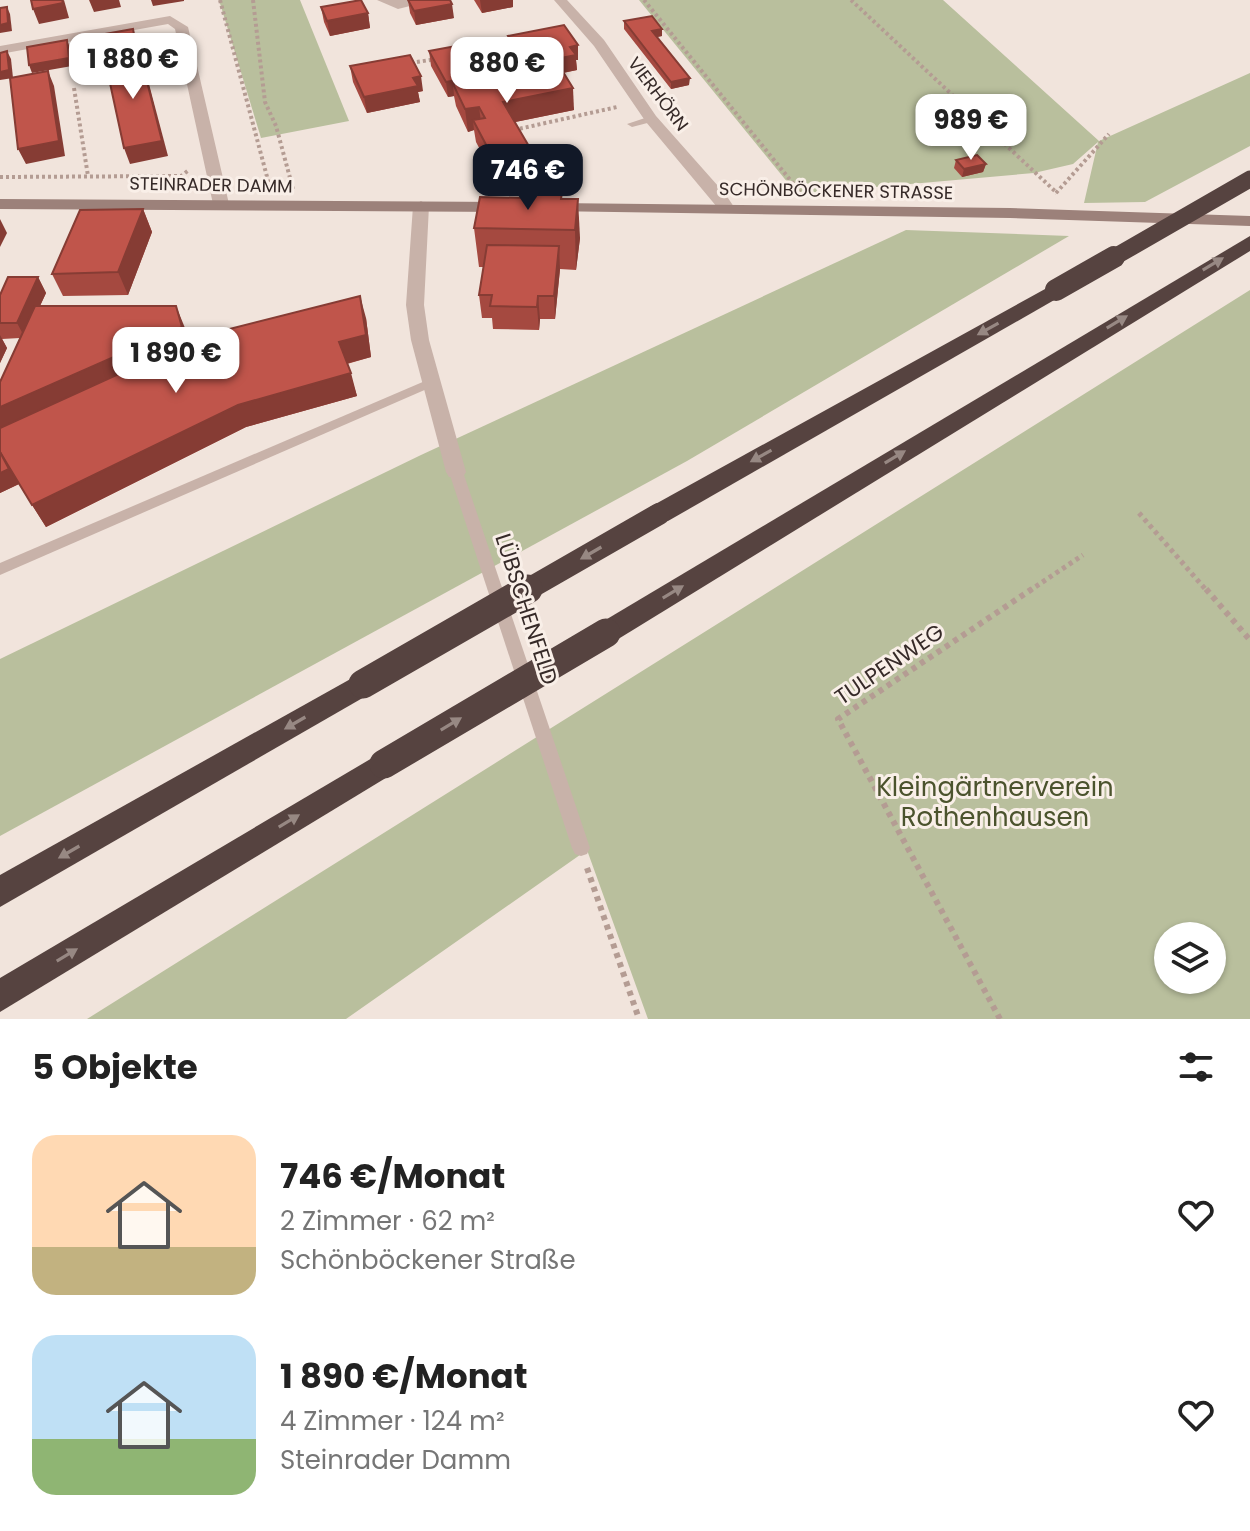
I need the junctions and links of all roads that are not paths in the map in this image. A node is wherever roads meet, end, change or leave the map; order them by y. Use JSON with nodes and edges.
{"nodes":[{"id":1,"x":383,"y":0,"type":"edge"},
{"id":2,"x":428,"y":0,"type":"edge"},
{"id":3,"x":560,"y":0,"type":"edge"},
{"id":4,"x":0,"y":50,"type":"edge"},
{"id":5,"x":651,"y":119,"type":"junction"},
{"id":6,"x":632,"y":124,"type":"dead end"},
{"id":7,"x":1250,"y":179,"type":"edge"},
{"id":8,"x":0,"y":204,"type":"edge"},
{"id":9,"x":221,"y":204,"type":"junction"},
{"id":10,"x":421,"y":206,"type":"junction"},
{"id":11,"x":728,"y":210,"type":"junction"},
{"id":12,"x":1250,"y":221,"type":"edge"},
{"id":13,"x":1250,"y":242,"type":"edge"},
{"id":14,"x":432,"y":382,"type":"junction"},
{"id":15,"x":456,"y":472,"type":"joint"},
{"id":16,"x":0,"y":569,"type":"edge"},
{"id":17,"x":581,"y":848,"type":"road end"},
{"id":18,"x":0,"y":892,"type":"edge"},
{"id":19,"x":0,"y":996,"type":"edge"}],
"edges":[{"from":1,"to":2,"type":"street"},
{"from":3,"to":5,"type":"street","name":"VIERHÖRN"},
{"from":4,"to":9,"type":"street"},
{"from":5,"to":6,"type":"lane"},
{"from":5,"to":11,"type":"street","name":"VIERHÖRN"},
{"from":7,"to":18,"type":"highway","one_way":true,"bridge":true},
{"from":8,"to":9,"type":"main road","name":"STEINRADER DAMM"},
{"from":9,"to":10,"type":"main road","name":"STEINRADER DAMM"},
{"from":10,"to":11,"type":"main road","name":"SCHÖNBÖCKENER STRASSE"},
{"from":10,"to":14,"type":"street","name":"LÜBSCHENFELD"},
{"from":11,"to":12,"type":"main road","name":"SCHÖNBÖCKENER STRASSE"},
{"from":19,"to":13,"type":"highway","one_way":true,"bridge":true},
{"from":14,"to":15,"type":"street","name":"LÜBSCHENFELD"},
{"from":14,"to":16,"type":"lane"},
{"from":15,"to":17,"type":"lane","name":"LÜBSCHENFELD"}]}
